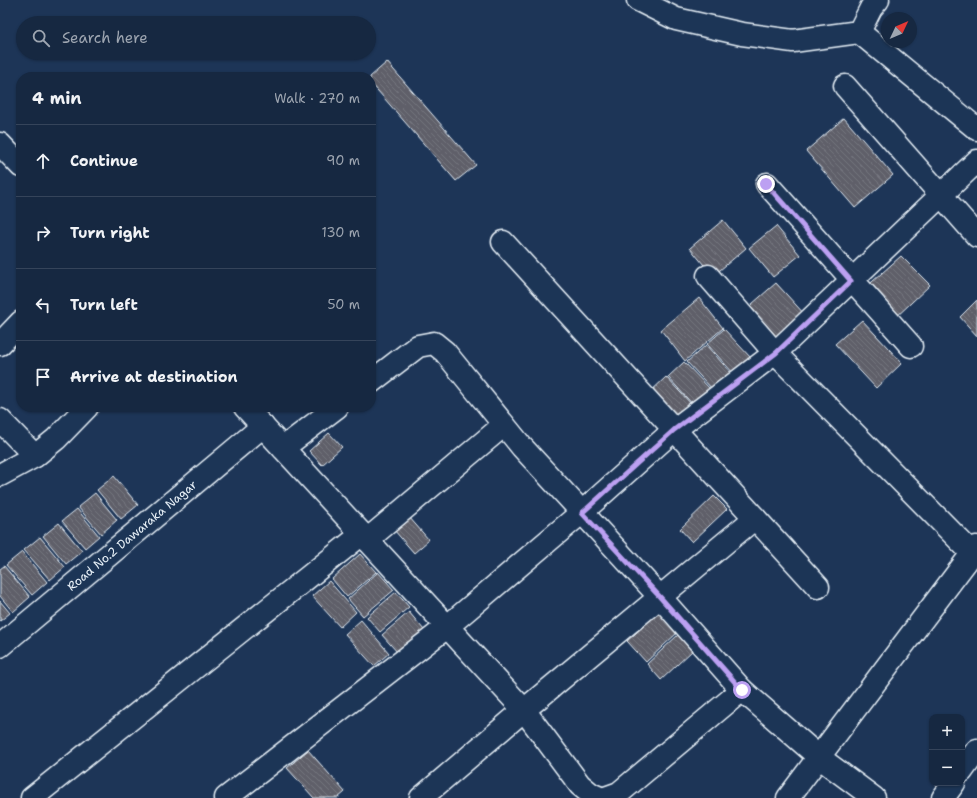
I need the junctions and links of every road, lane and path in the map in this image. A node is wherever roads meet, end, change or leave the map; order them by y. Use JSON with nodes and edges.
{"nodes":[{"id":1,"x":638,"y":0,"type":"edge"},
{"id":2,"x":878,"y":0,"type":"edge"},
{"id":3,"x":859,"y":32,"type":"junction"},
{"id":4,"x":845,"y":86,"type":"dead end"},
{"id":5,"x":977,"y":129,"type":"edge"},
{"id":6,"x":977,"y":161,"type":"edge"},
{"id":7,"x":766,"y":184,"type":"dead end"},
{"id":8,"x":941,"y":195,"type":"junction"},
{"id":9,"x":977,"y":236,"type":"edge"},
{"id":10,"x":502,"y":242,"type":"dead end"},
{"id":11,"x":708,"y":276,"type":"dead end"},
{"id":12,"x":851,"y":281,"type":"junction"},
{"id":13,"x":16,"y":327,"type":"edge"},
{"id":14,"x":0,"y":344,"type":"edge"},
{"id":15,"x":911,"y":346,"type":"dead end"},
{"id":16,"x":776,"y":353,"type":"junction"},
{"id":17,"x":376,"y":378,"type":"edge"},
{"id":18,"x":82,"y":412,"type":"edge"},
{"id":19,"x":250,"y":412,"type":"edge"},
{"id":20,"x":330,"y":412,"type":"edge"},
{"id":21,"x":0,"y":420,"type":"edge"},
{"id":22,"x":504,"y":425,"type":"junction"},
{"id":23,"x":263,"y":426,"type":"junction"},
{"id":24,"x":674,"y":430,"type":"junction"},
{"id":25,"x":282,"y":448,"type":"junction"},
{"id":26,"x":35,"y":456,"type":"junction"},
{"id":27,"x":0,"y":475,"type":"edge"},
{"id":28,"x":582,"y":513,"type":"junction"},
{"id":29,"x":755,"y":518,"type":"junction"},
{"id":30,"x":364,"y":537,"type":"junction"},
{"id":31,"x":975,"y":550,"type":"edge"},
{"id":32,"x":818,"y":587,"type":"dead end"},
{"id":33,"x":660,"y":597,"type":"junction"},
{"id":34,"x":448,"y":626,"type":"junction"},
{"id":35,"x":0,"y":646,"type":"edge"},
{"id":36,"x":742,"y":690,"type":"junction"},
{"id":37,"x":524,"y":710,"type":"junction"},
{"id":38,"x":977,"y":750,"type":"edge"},
{"id":39,"x":820,"y":758,"type":"junction"},
{"id":40,"x":965,"y":767,"type":"edge"},
{"id":41,"x":952,"y":786,"type":"edge"},
{"id":42,"x":433,"y":795,"type":"edge"},
{"id":43,"x":32,"y":798,"type":"edge"},
{"id":44,"x":226,"y":798,"type":"edge"},
{"id":45,"x":600,"y":798,"type":"edge"},
{"id":46,"x":605,"y":798,"type":"edge"},
{"id":47,"x":788,"y":798,"type":"edge"},
{"id":48,"x":874,"y":798,"type":"edge"},
{"id":49,"x":943,"y":798,"type":"edge"}],
"edges":[{"from":1,"to":3,"type":"street"},
{"from":2,"to":3,"type":"street"},
{"from":3,"to":5,"type":"street"},
{"from":4,"to":8,"type":"street"},
{"from":6,"to":8,"type":"street"},
{"from":7,"to":12,"type":"street"},
{"from":8,"to":9,"type":"street"},
{"from":8,"to":12,"type":"street"},
{"from":10,"to":24,"type":"street"},
{"from":11,"to":16,"type":"street"},
{"from":12,"to":15,"type":"street"},
{"from":12,"to":16,"type":"street"},
{"from":13,"to":14,"type":"street"},
{"from":16,"to":24,"type":"street"},
{"from":16,"to":31,"type":"street"},
{"from":17,"to":22,"type":"street"},
{"from":18,"to":26,"type":"street"},
{"from":19,"to":23,"type":"street"},
{"from":20,"to":25,"type":"street"},
{"from":21,"to":26,"type":"street"},
{"from":22,"to":28,"type":"street"},
{"from":22,"to":30,"type":"street"},
{"from":23,"to":25,"type":"street"},
{"from":23,"to":35,"type":"street","name":"Road No.2 Dawaraka Nagar"},
{"from":24,"to":28,"type":"street"},
{"from":24,"to":29,"type":"street"},
{"from":25,"to":30,"type":"street"},
{"from":26,"to":27,"type":"street"},
{"from":28,"to":33,"type":"street"},
{"from":28,"to":34,"type":"street"},
{"from":29,"to":32,"type":"street"},
{"from":29,"to":33,"type":"street"},
{"from":30,"to":34,"type":"street"},
{"from":30,"to":43,"type":"street"},
{"from":31,"to":39,"type":"street"},
{"from":33,"to":36,"type":"street"},
{"from":33,"to":37,"type":"street"},
{"from":34,"to":37,"type":"street"},
{"from":34,"to":44,"type":"street"},
{"from":36,"to":39,"type":"street"},
{"from":36,"to":46,"type":"street"},
{"from":37,"to":42,"type":"street"},
{"from":37,"to":45,"type":"street"},
{"from":38,"to":40,"type":"street"},
{"from":39,"to":47,"type":"street"},
{"from":39,"to":48,"type":"street"},
{"from":41,"to":49,"type":"street"}]}
